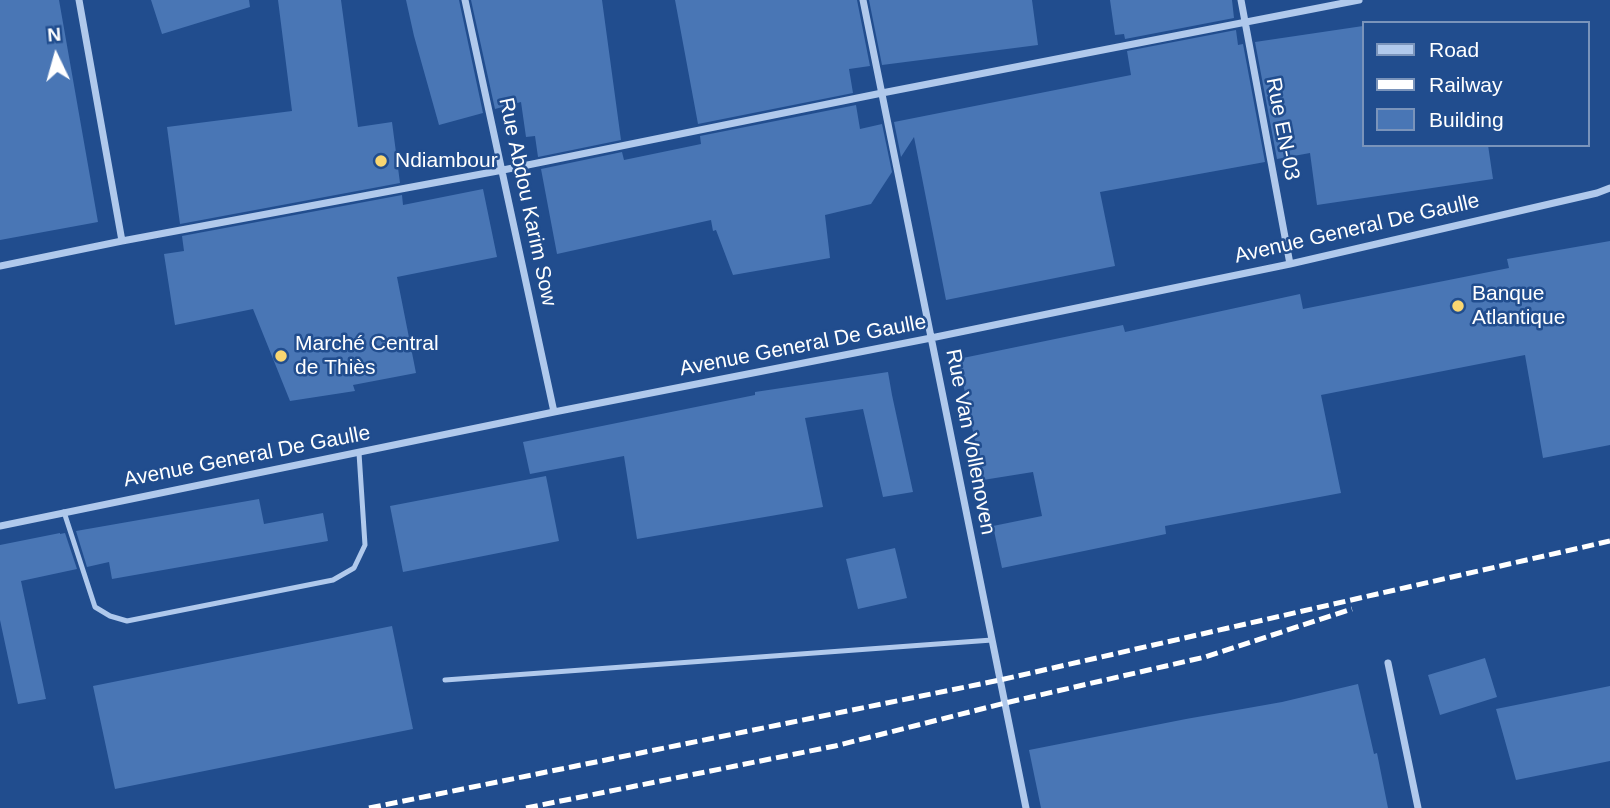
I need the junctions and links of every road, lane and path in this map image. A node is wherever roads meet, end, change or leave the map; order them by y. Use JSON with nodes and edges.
{"nodes":[{"id":1,"x":79,"y":0,"type":"edge"},
{"id":2,"x":465,"y":0,"type":"edge"},
{"id":3,"x":863,"y":0,"type":"edge"},
{"id":4,"x":1241,"y":0,"type":"edge"},
{"id":5,"x":1359,"y":0,"type":"edge"},
{"id":6,"x":1245,"y":23,"type":"junction"},
{"id":7,"x":882,"y":93,"type":"junction"},
{"id":8,"x":503,"y":170,"type":"junction"},
{"id":9,"x":1610,"y":188,"type":"edge"},
{"id":10,"x":122,"y":241,"type":"junction"},
{"id":11,"x":1290,"y":264,"type":"junction"},
{"id":12,"x":0,"y":266,"type":"edge"},
{"id":13,"x":932,"y":338,"type":"junction"},
{"id":14,"x":555,"y":412,"type":"junction"},
{"id":15,"x":359,"y":453,"type":"junction"},
{"id":16,"x":64,"y":512,"type":"junction"},
{"id":17,"x":0,"y":526,"type":"edge"},
{"id":18,"x":992,"y":640,"type":"junction"},
{"id":19,"x":1388,"y":663,"type":"dead end"},
{"id":20,"x":445,"y":680,"type":"dead end"},
{"id":21,"x":1026,"y":808,"type":"edge"},
{"id":22,"x":1418,"y":808,"type":"edge"}],
"edges":[{"from":1,"to":10,"type":"street"},
{"from":2,"to":8,"type":"street","name":"Rue Abdou Karim Sow"},
{"from":3,"to":7,"type":"street","name":"Rue Van Vollenoven"},
{"from":4,"to":6,"type":"street","name":"Rue EN-03"},
{"from":5,"to":6,"type":"street"},
{"from":6,"to":7,"type":"street"},
{"from":6,"to":11,"type":"street","name":"Rue EN-03"},
{"from":7,"to":8,"type":"street"},
{"from":7,"to":13,"type":"street","name":"Rue Van Vollenoven"},
{"from":8,"to":10,"type":"street"},
{"from":8,"to":14,"type":"street","name":"Rue Abdou Karim Sow"},
{"from":9,"to":11,"type":"street","name":"Avenue General De Gaulle"},
{"from":10,"to":12,"type":"street"},
{"from":11,"to":13,"type":"street","name":"Avenue General De Gaulle"},
{"from":13,"to":14,"type":"street","name":"Avenue General De Gaulle"},
{"from":13,"to":18,"type":"street","name":"Rue Van Vollenoven"},
{"from":14,"to":15,"type":"street","name":"Avenue General De Gaulle"},
{"from":15,"to":16,"type":"street","name":"Avenue General De Gaulle"},
{"from":15,"to":16,"type":"lane"},
{"from":16,"to":17,"type":"street","name":"Avenue General De Gaulle"},
{"from":18,"to":20,"type":"lane"},
{"from":18,"to":21,"type":"street","name":"Rue Van Vollenoven"},
{"from":19,"to":22,"type":"street"}]}
